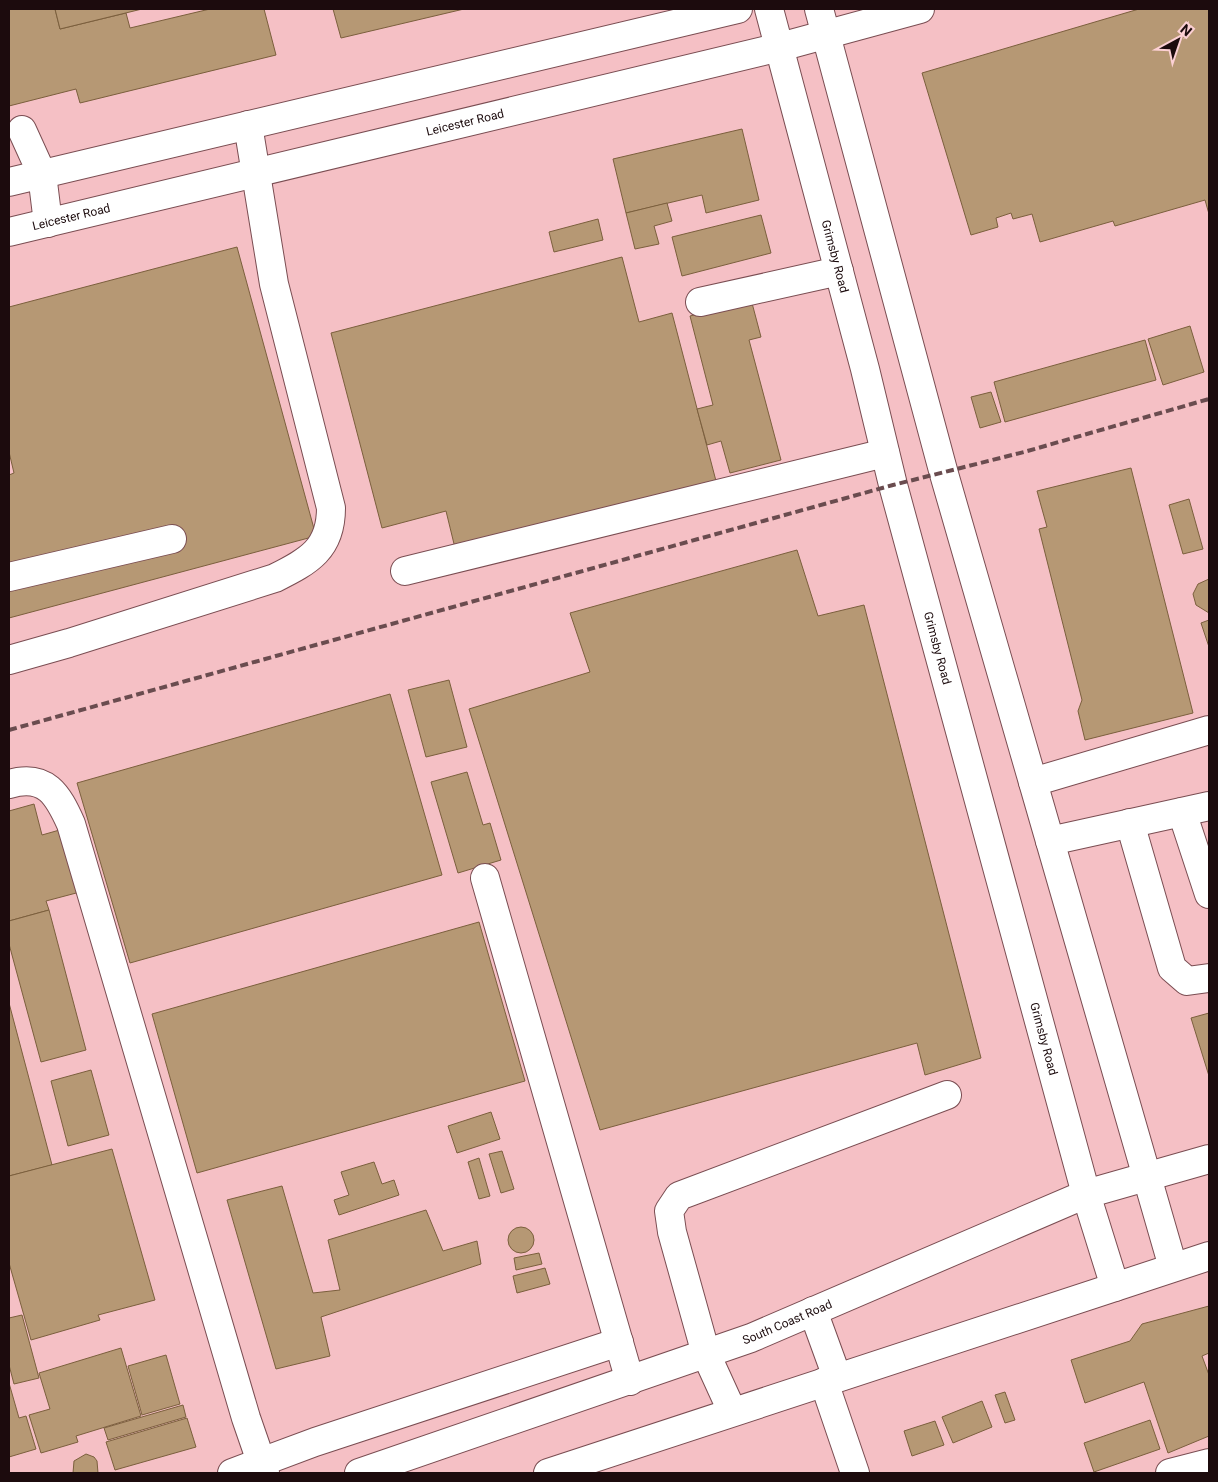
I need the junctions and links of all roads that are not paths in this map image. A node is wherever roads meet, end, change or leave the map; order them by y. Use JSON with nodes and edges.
{"nodes":[{"id":1,"x":738,"y":9,"type":"edge"},
{"id":2,"x":769,"y":9,"type":"edge"},
{"id":3,"x":920,"y":9,"type":"edge"},
{"id":4,"x":822,"y":21,"type":"edge"},
{"id":5,"x":780,"y":48,"type":"junction"},
{"id":6,"x":248,"y":125,"type":"junction"},
{"id":7,"x":22,"y":130,"type":"dead end"},
{"id":8,"x":256,"y":173,"type":"junction"},
{"id":9,"x":42,"y":174,"type":"junction"},
{"id":10,"x":9,"y":182,"type":"edge"},
{"id":11,"x":48,"y":223,"type":"junction"},
{"id":12,"x":9,"y":232,"type":"edge"},
{"id":13,"x":839,"y":271,"type":"junction"},
{"id":14,"x":700,"y":302,"type":"dead end"},
{"id":15,"x":885,"y":453,"type":"junction"},
{"id":16,"x":172,"y":539,"type":"dead end"},
{"id":17,"x":405,"y":571,"type":"dead end"},
{"id":18,"x":9,"y":577,"type":"edge"},
{"id":19,"x":9,"y":660,"type":"edge"},
{"id":20,"x":1209,"y":730,"type":"edge"},
{"id":21,"x":1033,"y":782,"type":"junction"},
{"id":22,"x":9,"y":784,"type":"edge"},
{"id":23,"x":1209,"y":806,"type":"edge"},
{"id":24,"x":1182,"y":812,"type":"junction"},
{"id":25,"x":1130,"y":823,"type":"junction"},
{"id":26,"x":1050,"y":841,"type":"junction"},
{"id":27,"x":485,"y":878,"type":"dead end"},
{"id":28,"x":1209,"y":894,"type":"edge"},
{"id":29,"x":1209,"y":978,"type":"edge"},
{"id":30,"x":947,"y":1095,"type":"dead end"},
{"id":31,"x":1209,"y":1159,"type":"edge"},
{"id":32,"x":1145,"y":1176,"type":"junction"},
{"id":33,"x":1086,"y":1194,"type":"junction"},
{"id":34,"x":1209,"y":1256,"type":"edge"},
{"id":35,"x":1173,"y":1268,"type":"junction"},
{"id":36,"x":1115,"y":1287,"type":"junction"},
{"id":37,"x":813,"y":1311,"type":"junction"},
{"id":38,"x":619,"y":1342,"type":"junction"},
{"id":39,"x":706,"y":1354,"type":"junction"},
{"id":40,"x":830,"y":1379,"type":"junction"},
{"id":41,"x":630,"y":1381,"type":"junction"},
{"id":42,"x":732,"y":1411,"type":"junction"},
{"id":43,"x":1209,"y":1463,"type":"edge"},
{"id":44,"x":263,"y":1468,"type":"edge"},
{"id":45,"x":232,"y":1473,"type":"edge"},
{"id":46,"x":359,"y":1473,"type":"edge"},
{"id":47,"x":548,"y":1473,"type":"edge"},
{"id":48,"x":855,"y":1473,"type":"edge"},
{"id":49,"x":1170,"y":1473,"type":"edge"}],
"edges":[{"from":1,"to":6,"type":"main road"},
{"from":2,"to":5,"type":"main road","name":"Grimsby Road"},
{"from":3,"to":4,"type":"main road","name":"Leicester Road"},
{"from":4,"to":5,"type":"main road","name":"Leicester Road"},
{"from":4,"to":21,"type":"main road"},
{"from":5,"to":8,"type":"main road","name":"Leicester Road"},
{"from":5,"to":13,"type":"main road","name":"Grimsby Road"},
{"from":6,"to":8,"type":"main road"},
{"from":6,"to":9,"type":"main road"},
{"from":7,"to":9,"type":"main road"},
{"from":8,"to":11,"type":"main road","name":"Leicester Road"},
{"from":8,"to":19,"type":"main road"},
{"from":9,"to":10,"type":"main road"},
{"from":9,"to":11,"type":"main road"},
{"from":11,"to":12,"type":"main road","name":"Leicester Road"},
{"from":13,"to":14,"type":"main road"},
{"from":13,"to":15,"type":"main road","name":"Grimsby Road"},
{"from":15,"to":17,"type":"main road"},
{"from":15,"to":33,"type":"main road","name":"Grimsby Road"},
{"from":16,"to":18,"type":"main road"},
{"from":20,"to":21,"type":"main road"},
{"from":21,"to":26,"type":"main road"},
{"from":22,"to":44,"type":"main road"},
{"from":23,"to":24,"type":"main road"},
{"from":24,"to":25,"type":"main road"},
{"from":24,"to":28,"type":"main road"},
{"from":25,"to":26,"type":"main road"},
{"from":25,"to":29,"type":"main road"},
{"from":26,"to":32,"type":"main road"},
{"from":27,"to":38,"type":"main road"},
{"from":30,"to":39,"type":"main road"},
{"from":31,"to":32,"type":"main road","name":"South Coast Road"},
{"from":32,"to":33,"type":"main road","name":"South Coast Road"},
{"from":32,"to":35,"type":"main road"},
{"from":33,"to":36,"type":"main road","name":"Grimsby Road"},
{"from":33,"to":37,"type":"main road","name":"South Coast Road"},
{"from":34,"to":35,"type":"main road"},
{"from":35,"to":36,"type":"main road"},
{"from":36,"to":40,"type":"main road"},
{"from":37,"to":39,"type":"main road","name":"South Coast Road"},
{"from":37,"to":40,"type":"main road"},
{"from":38,"to":41,"type":"main road"},
{"from":38,"to":44,"type":"main road"},
{"from":39,"to":41,"type":"main road","name":"South Coast Road"},
{"from":39,"to":42,"type":"main road"},
{"from":40,"to":42,"type":"main road"},
{"from":40,"to":48,"type":"main road"},
{"from":41,"to":46,"type":"main road","name":"South Coast Road"},
{"from":42,"to":47,"type":"main road"},
{"from":43,"to":49,"type":"main road"},
{"from":44,"to":45,"type":"main road"}]}
